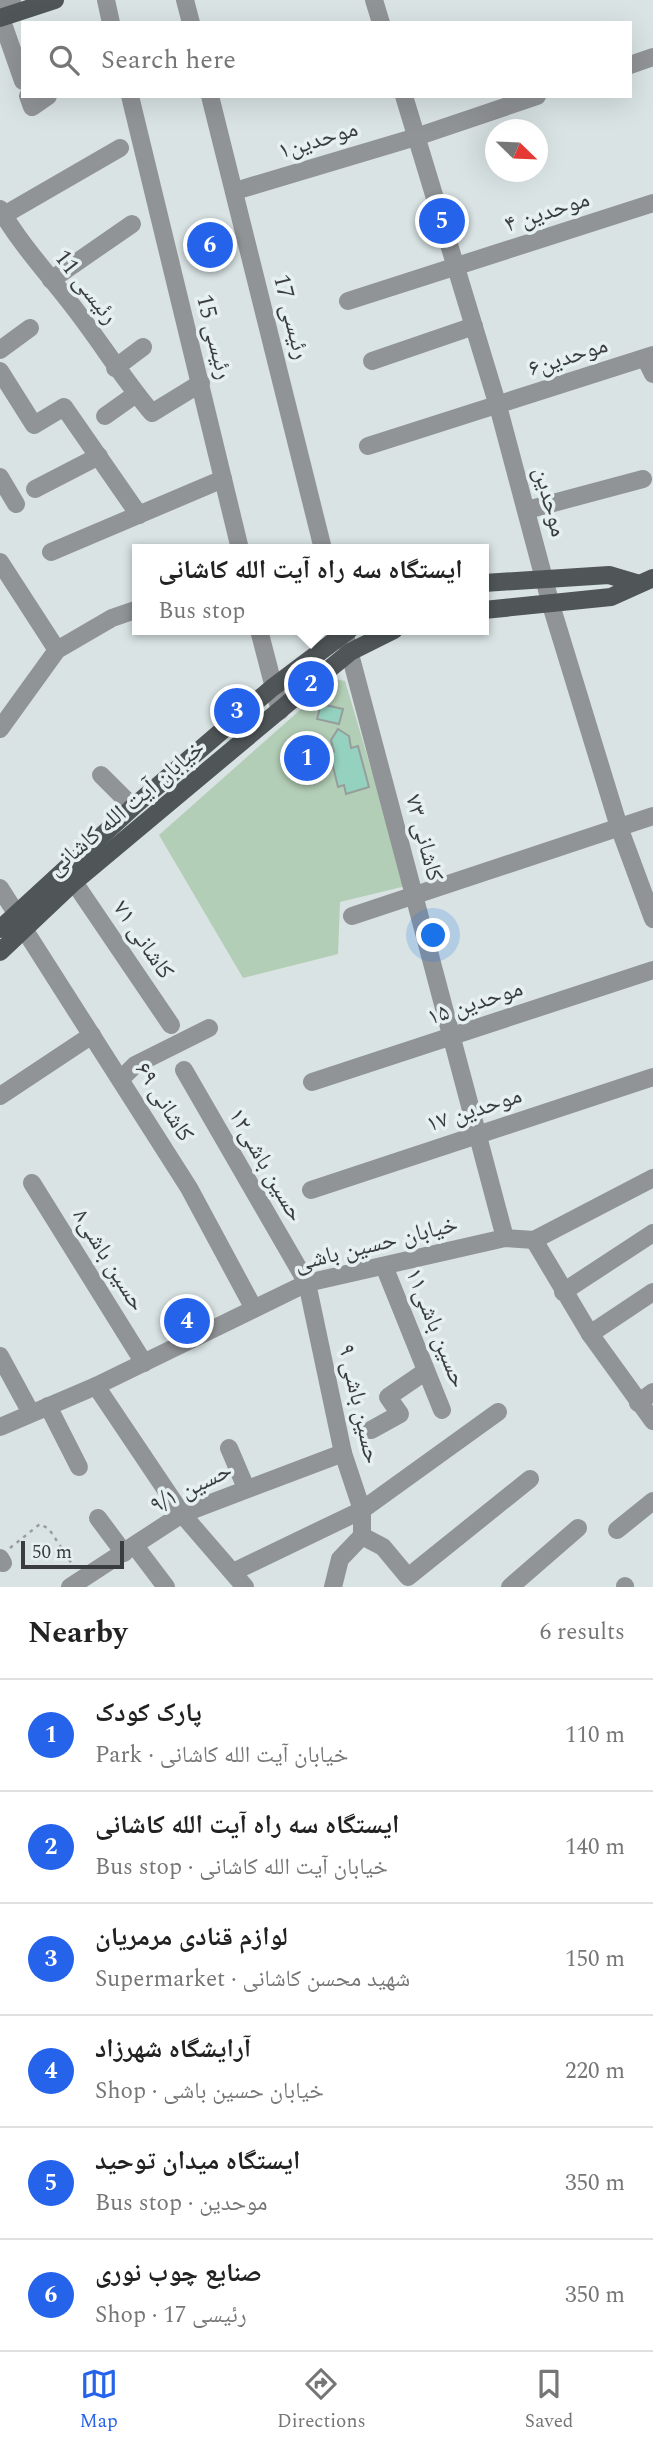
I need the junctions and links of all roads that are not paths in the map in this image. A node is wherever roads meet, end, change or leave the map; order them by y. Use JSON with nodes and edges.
{"nodes":[{"id":1,"x":12,"y":0,"type":"edge"},
{"id":2,"x":55,"y":0,"type":"edge"},
{"id":3,"x":106,"y":0,"type":"edge"},
{"id":4,"x":186,"y":0,"type":"edge"},
{"id":5,"x":374,"y":0,"type":"edge"},
{"id":6,"x":0,"y":4,"type":"edge"},
{"id":7,"x":0,"y":18,"type":"edge"},
{"id":8,"x":111,"y":21,"type":"edge"},
{"id":9,"x":191,"y":21,"type":"edge"},
{"id":10,"x":380,"y":21,"type":"edge"},
{"id":11,"x":653,"y":57,"type":"edge"},
{"id":12,"x":632,"y":64,"type":"edge"},
{"id":13,"x":21,"y":76,"type":"edge"},
{"id":14,"x":29,"y":98,"type":"edge"},
{"id":15,"x":45,"y":98,"type":"edge"},
{"id":16,"x":130,"y":98,"type":"edge"},
{"id":17,"x":211,"y":98,"type":"edge"},
{"id":18,"x":405,"y":98,"type":"edge"},
{"id":19,"x":531,"y":98,"type":"edge"},
{"id":20,"x":416,"y":137,"type":"junction"},
{"id":21,"x":120,"y":148,"type":"dead end"},
{"id":22,"x":235,"y":191,"type":"junction"},
{"id":23,"x":653,"y":203,"type":"edge"},
{"id":24,"x":2,"y":212,"type":"edge"},
{"id":25,"x":132,"y":224,"type":"dead end"},
{"id":26,"x":456,"y":268,"type":"junction"},
{"id":27,"x":51,"y":280,"type":"junction"},
{"id":28,"x":348,"y":301,"type":"dead end"},
{"id":29,"x":474,"y":326,"type":"junction"},
{"id":30,"x":30,"y":328,"type":"dead end"},
{"id":31,"x":143,"y":347,"type":"dead end"},
{"id":32,"x":0,"y":350,"type":"edge"},
{"id":33,"x":372,"y":361,"type":"dead end"},
{"id":34,"x":650,"y":363,"type":"edge"},
{"id":35,"x":115,"y":368,"type":"junction"},
{"id":36,"x":0,"y":371,"type":"edge"},
{"id":37,"x":201,"y":383,"type":"junction"},
{"id":38,"x":6,"y":394,"type":"edge"},
{"id":39,"x":136,"y":394,"type":"junction"},
{"id":40,"x":498,"y":405,"type":"junction"},
{"id":41,"x":105,"y":415,"type":"dead end"},
{"id":42,"x":368,"y":446,"type":"dead end"},
{"id":43,"x":99,"y":456,"type":"junction"},
{"id":44,"x":0,"y":477,"type":"edge"},
{"id":45,"x":643,"y":478,"type":"dead end"},
{"id":46,"x":223,"y":479,"type":"junction"},
{"id":47,"x":35,"y":489,"type":"dead end"},
{"id":48,"x":16,"y":504,"type":"dead end"},
{"id":49,"x":527,"y":510,"type":"junction"},
{"id":50,"x":139,"y":514,"type":"junction"},
{"id":51,"x":239,"y":544,"type":"edge"},
{"id":52,"x":322,"y":544,"type":"edge"},
{"id":53,"x":51,"y":552,"type":"dead end"},
{"id":54,"x":0,"y":562,"type":"edge"},
{"id":55,"x":645,"y":580,"type":"edge"},
{"id":56,"x":544,"y":581,"type":"junction"},
{"id":57,"x":489,"y":583,"type":"edge"},
{"id":58,"x":551,"y":605,"type":"junction"},
{"id":59,"x":489,"y":610,"type":"edge"},
{"id":60,"x":132,"y":611,"type":"edge"},
{"id":61,"x":259,"y":635,"type":"edge"},
{"id":62,"x":340,"y":635,"type":"edge"},
{"id":63,"x":346,"y":635,"type":"edge"},
{"id":64,"x":384,"y":635,"type":"edge"},
{"id":65,"x":57,"y":650,"type":"junction"},
{"id":66,"x":350,"y":652,"type":"junction"},
{"id":67,"x":272,"y":688,"type":"junction"},
{"id":68,"x":280,"y":711,"type":"junction"},
{"id":69,"x":0,"y":729,"type":"edge"},
{"id":70,"x":101,"y":775,"type":"dead end"},
{"id":71,"x":133,"y":807,"type":"junction"},
{"id":72,"x":653,"y":816,"type":"edge"},
{"id":73,"x":620,"y":827,"type":"junction"},
{"id":74,"x":74,"y":882,"type":"junction"},
{"id":75,"x":0,"y":888,"type":"edge"},
{"id":76,"x":413,"y":896,"type":"junction"},
{"id":77,"x":352,"y":916,"type":"dead end"},
{"id":78,"x":653,"y":919,"type":"edge"},
{"id":79,"x":20,"y":921,"type":"junction"},
{"id":80,"x":0,"y":929,"type":"edge"},
{"id":81,"x":0,"y":952,"type":"edge"},
{"id":82,"x":653,"y":970,"type":"edge"},
{"id":83,"x":171,"y":1025,"type":"dead end"},
{"id":84,"x":209,"y":1028,"type":"dead end"},
{"id":85,"x":92,"y":1035,"type":"junction"},
{"id":86,"x":451,"y":1037,"type":"junction"},
{"id":87,"x":184,"y":1070,"type":"dead end"},
{"id":88,"x":653,"y":1077,"type":"edge"},
{"id":89,"x":121,"y":1079,"type":"junction"},
{"id":90,"x":312,"y":1082,"type":"dead end"},
{"id":91,"x":0,"y":1096,"type":"edge"},
{"id":92,"x":477,"y":1135,"type":"junction"},
{"id":93,"x":653,"y":1178,"type":"edge"},
{"id":94,"x":32,"y":1183,"type":"dead end"},
{"id":95,"x":311,"y":1190,"type":"dead end"},
{"id":96,"x":653,"y":1233,"type":"edge"},
{"id":97,"x":505,"y":1238,"type":"junction"},
{"id":98,"x":534,"y":1240,"type":"junction"},
{"id":99,"x":384,"y":1266,"type":"junction"},
{"id":100,"x":307,"y":1283,"type":"junction"},
{"id":101,"x":563,"y":1292,"type":"junction"},
{"id":102,"x":653,"y":1292,"type":"edge"},
{"id":103,"x":253,"y":1307,"type":"junction"},
{"id":104,"x":590,"y":1334,"type":"junction"},
{"id":105,"x":0,"y":1356,"type":"edge"},
{"id":106,"x":144,"y":1363,"type":"junction"},
{"id":107,"x":426,"y":1371,"type":"junction"},
{"id":108,"x":96,"y":1386,"type":"junction"},
{"id":109,"x":653,"y":1392,"type":"edge"},
{"id":110,"x":638,"y":1403,"type":"junction"},
{"id":111,"x":442,"y":1409,"type":"dead end"},
{"id":112,"x":40,"y":1410,"type":"junction"},
{"id":113,"x":498,"y":1412,"type":"dead end"},
{"id":114,"x":653,"y":1421,"type":"edge"},
{"id":115,"x":0,"y":1427,"type":"edge"},
{"id":116,"x":371,"y":1430,"type":"dead end"},
{"id":117,"x":229,"y":1448,"type":"dead end"},
{"id":118,"x":343,"y":1453,"type":"junction"},
{"id":119,"x":79,"y":1467,"type":"dead end"},
{"id":120,"x":530,"y":1479,"type":"dead end"},
{"id":121,"x":246,"y":1488,"type":"junction"},
{"id":122,"x":653,"y":1501,"type":"edge"},
{"id":123,"x":362,"y":1510,"type":"junction"},
{"id":124,"x":182,"y":1514,"type":"junction"},
{"id":125,"x":99,"y":1518,"type":"dead end"},
{"id":126,"x":578,"y":1528,"type":"dead end"},
{"id":127,"x":617,"y":1530,"type":"dead end"},
{"id":128,"x":362,"y":1536,"type":"junction"},
{"id":129,"x":129,"y":1550,"type":"junction"},
{"id":130,"x":233,"y":1572,"type":"junction"},
{"id":131,"x":76,"y":1583,"type":"edge"},
{"id":132,"x":166,"y":1587,"type":"edge"},
{"id":133,"x":245,"y":1587,"type":"edge"},
{"id":134,"x":333,"y":1587,"type":"edge"},
{"id":135,"x":510,"y":1587,"type":"edge"}],
"edges":[{"from":1,"to":6,"type":"street"},
{"from":2,"to":7,"type":"main road"},
{"from":3,"to":8,"type":"street"},
{"from":4,"to":9,"type":"street"},
{"from":5,"to":10,"type":"street"},
{"from":7,"to":13,"type":"street"},
{"from":11,"to":12,"type":"street"},
{"from":14,"to":15,"type":"street"},
{"from":16,"to":37,"type":"street","name":"رئیسی 15"},
{"from":17,"to":22,"type":"street","name":"رئیسی 17"},
{"from":18,"to":20,"type":"street","name":"موحدین"},
{"from":19,"to":20,"type":"street","name":"موحدین۱"},
{"from":20,"to":22,"type":"street","name":"موحدین۱"},
{"from":20,"to":26,"type":"street","name":"موحدین"},
{"from":21,"to":24,"type":"street"},
{"from":22,"to":52,"type":"street","name":"رئیسی 17"},
{"from":23,"to":26,"type":"street","name":"موحدین ۴"},
{"from":24,"to":27,"type":"street","name":"رئیسی 11"},
{"from":25,"to":27,"type":"street"},
{"from":26,"to":28,"type":"street","name":"موحدین ۴"},
{"from":26,"to":29,"type":"street","name":"موحدین"},
{"from":27,"to":35,"type":"street","name":"رئیسی 11"},
{"from":29,"to":33,"type":"street"},
{"from":29,"to":40,"type":"street","name":"موحدین"},
{"from":30,"to":32,"type":"street"},
{"from":31,"to":35,"type":"street"},
{"from":34,"to":40,"type":"street","name":"موحدین۶"},
{"from":35,"to":39,"type":"street","name":"رئیسی 11"},
{"from":36,"to":38,"type":"street"},
{"from":37,"to":39,"type":"street"},
{"from":37,"to":46,"type":"street","name":"رئیسی 15"},
{"from":38,"to":43,"type":"street"},
{"from":39,"to":41,"type":"street"},
{"from":40,"to":42,"type":"street","name":"موحدین۶"},
{"from":40,"to":49,"type":"street","name":"موحدین"},
{"from":43,"to":47,"type":"street"},
{"from":43,"to":50,"type":"street"},
{"from":44,"to":48,"type":"street"},
{"from":45,"to":49,"type":"street"},
{"from":46,"to":50,"type":"street"},
{"from":46,"to":51,"type":"street","name":"رئیسی 15"},
{"from":49,"to":56,"type":"street","name":"موحدین"},
{"from":50,"to":53,"type":"street"},
{"from":54,"to":65,"type":"street"},
{"from":55,"to":56,"type":"main road"},
{"from":55,"to":58,"type":"main road"},
{"from":56,"to":57,"type":"main road"},
{"from":56,"to":58,"type":"street","name":"موحدین"},
{"from":58,"to":59,"type":"main road"},
{"from":58,"to":73,"type":"street","name":"موحدین"},
{"from":60,"to":65,"type":"street"},
{"from":61,"to":67,"type":"street"},
{"from":62,"to":67,"type":"main road"},
{"from":63,"to":66,"type":"street","name":"کاشانی ۷۳"},
{"from":64,"to":66,"type":"main road","name":"خیابان آیت الله کاشانی"},
{"from":65,"to":69,"type":"street"},
{"from":66,"to":68,"type":"main road","name":"خیابان آیت الله کاشانی"},
{"from":66,"to":76,"type":"street","name":"کاشانی ۷۳"},
{"from":67,"to":68,"type":"street"},
{"from":67,"to":71,"type":"main road"},
{"from":68,"to":74,"type":"main road","name":"خیابان آیت الله کاشانی"},
{"from":70,"to":71,"type":"street"},
{"from":71,"to":79,"type":"main road"},
{"from":72,"to":73,"type":"street"},
{"from":73,"to":76,"type":"street"},
{"from":73,"to":78,"type":"street","name":"موحدین"},
{"from":74,"to":79,"type":"main road","name":"خیابان آیت الله کاشانی"},
{"from":74,"to":83,"type":"street","name":"کاشانی ۷۱"},
{"from":75,"to":79,"type":"street","name":"کاشانی ۶۹"},
{"from":76,"to":77,"type":"street"},
{"from":76,"to":86,"type":"street","name":"کاشانی ۷۳"},
{"from":79,"to":80,"type":"main road"},
{"from":79,"to":81,"type":"main road","name":"خیابان آیت الله کاشانی"},
{"from":79,"to":85,"type":"street","name":"کاشانی ۶۹"},
{"from":82,"to":86,"type":"street","name":"موحدین ۱۵"},
{"from":84,"to":89,"type":"street"},
{"from":85,"to":89,"type":"street","name":"کاشانی ۶۹"},
{"from":85,"to":91,"type":"street"},
{"from":86,"to":90,"type":"street","name":"موحدین ۱۵"},
{"from":86,"to":92,"type":"street","name":"کاشانی ۷۳"},
{"from":87,"to":100,"type":"street","name":"حسین باشی۱۲"},
{"from":88,"to":92,"type":"street","name":"موحدین ۱۷"},
{"from":89,"to":103,"type":"street","name":"کاشانی ۶۹"},
{"from":92,"to":95,"type":"street","name":"موحدین ۱۷"},
{"from":92,"to":97,"type":"street","name":"کاشانی ۷۳"},
{"from":93,"to":98,"type":"street"},
{"from":94,"to":106,"type":"street","name":"حسین باشی۸"},
{"from":96,"to":101,"type":"street"},
{"from":97,"to":98,"type":"street","name":"خیابان حسین باشی"},
{"from":97,"to":99,"type":"street","name":"خیابان حسین باشی"},
{"from":98,"to":101,"type":"street"},
{"from":99,"to":100,"type":"street","name":"خیابان حسین باشی"},
{"from":99,"to":107,"type":"street","name":"حسین باشی۱۱"},
{"from":100,"to":103,"type":"street","name":"خیابان حسین باشی"},
{"from":100,"to":118,"type":"street","name":"حسین باشی ۹"},
{"from":101,"to":104,"type":"street"},
{"from":102,"to":104,"type":"street"},
{"from":103,"to":106,"type":"street","name":"خیابان حسین باشی"},
{"from":104,"to":110,"type":"street"},
{"from":105,"to":112,"type":"street"},
{"from":106,"to":108,"type":"street","name":"خیابان حسین باشی"},
{"from":107,"to":111,"type":"street","name":"حسین باشی۱۱"},
{"from":107,"to":116,"type":"street"},
{"from":108,"to":112,"type":"street","name":"خیابان حسین باشی"},
{"from":108,"to":124,"type":"street"},
{"from":109,"to":110,"type":"street"},
{"from":110,"to":114,"type":"street"},
{"from":112,"to":115,"type":"street","name":"خیابان حسین باشی"},
{"from":112,"to":119,"type":"street"},
{"from":113,"to":123,"type":"street"},
{"from":117,"to":121,"type":"street"},
{"from":118,"to":121,"type":"street","name":"حسین ۹/۱"},
{"from":118,"to":123,"type":"street","name":"حسین باشی ۹"},
{"from":120,"to":128,"type":"street"},
{"from":121,"to":124,"type":"street","name":"حسین ۹/۱"},
{"from":122,"to":127,"type":"street"},
{"from":123,"to":128,"type":"street","name":"حسین باشی ۹"},
{"from":123,"to":130,"type":"street"},
{"from":124,"to":129,"type":"street","name":"حسین ۹/۱"},
{"from":124,"to":130,"type":"street"},
{"from":125,"to":129,"type":"street"},
{"from":126,"to":135,"type":"street"},
{"from":128,"to":134,"type":"street"},
{"from":129,"to":131,"type":"street","name":"حسین ۹/۱"},
{"from":129,"to":132,"type":"street"},
{"from":130,"to":133,"type":"street"}]}
